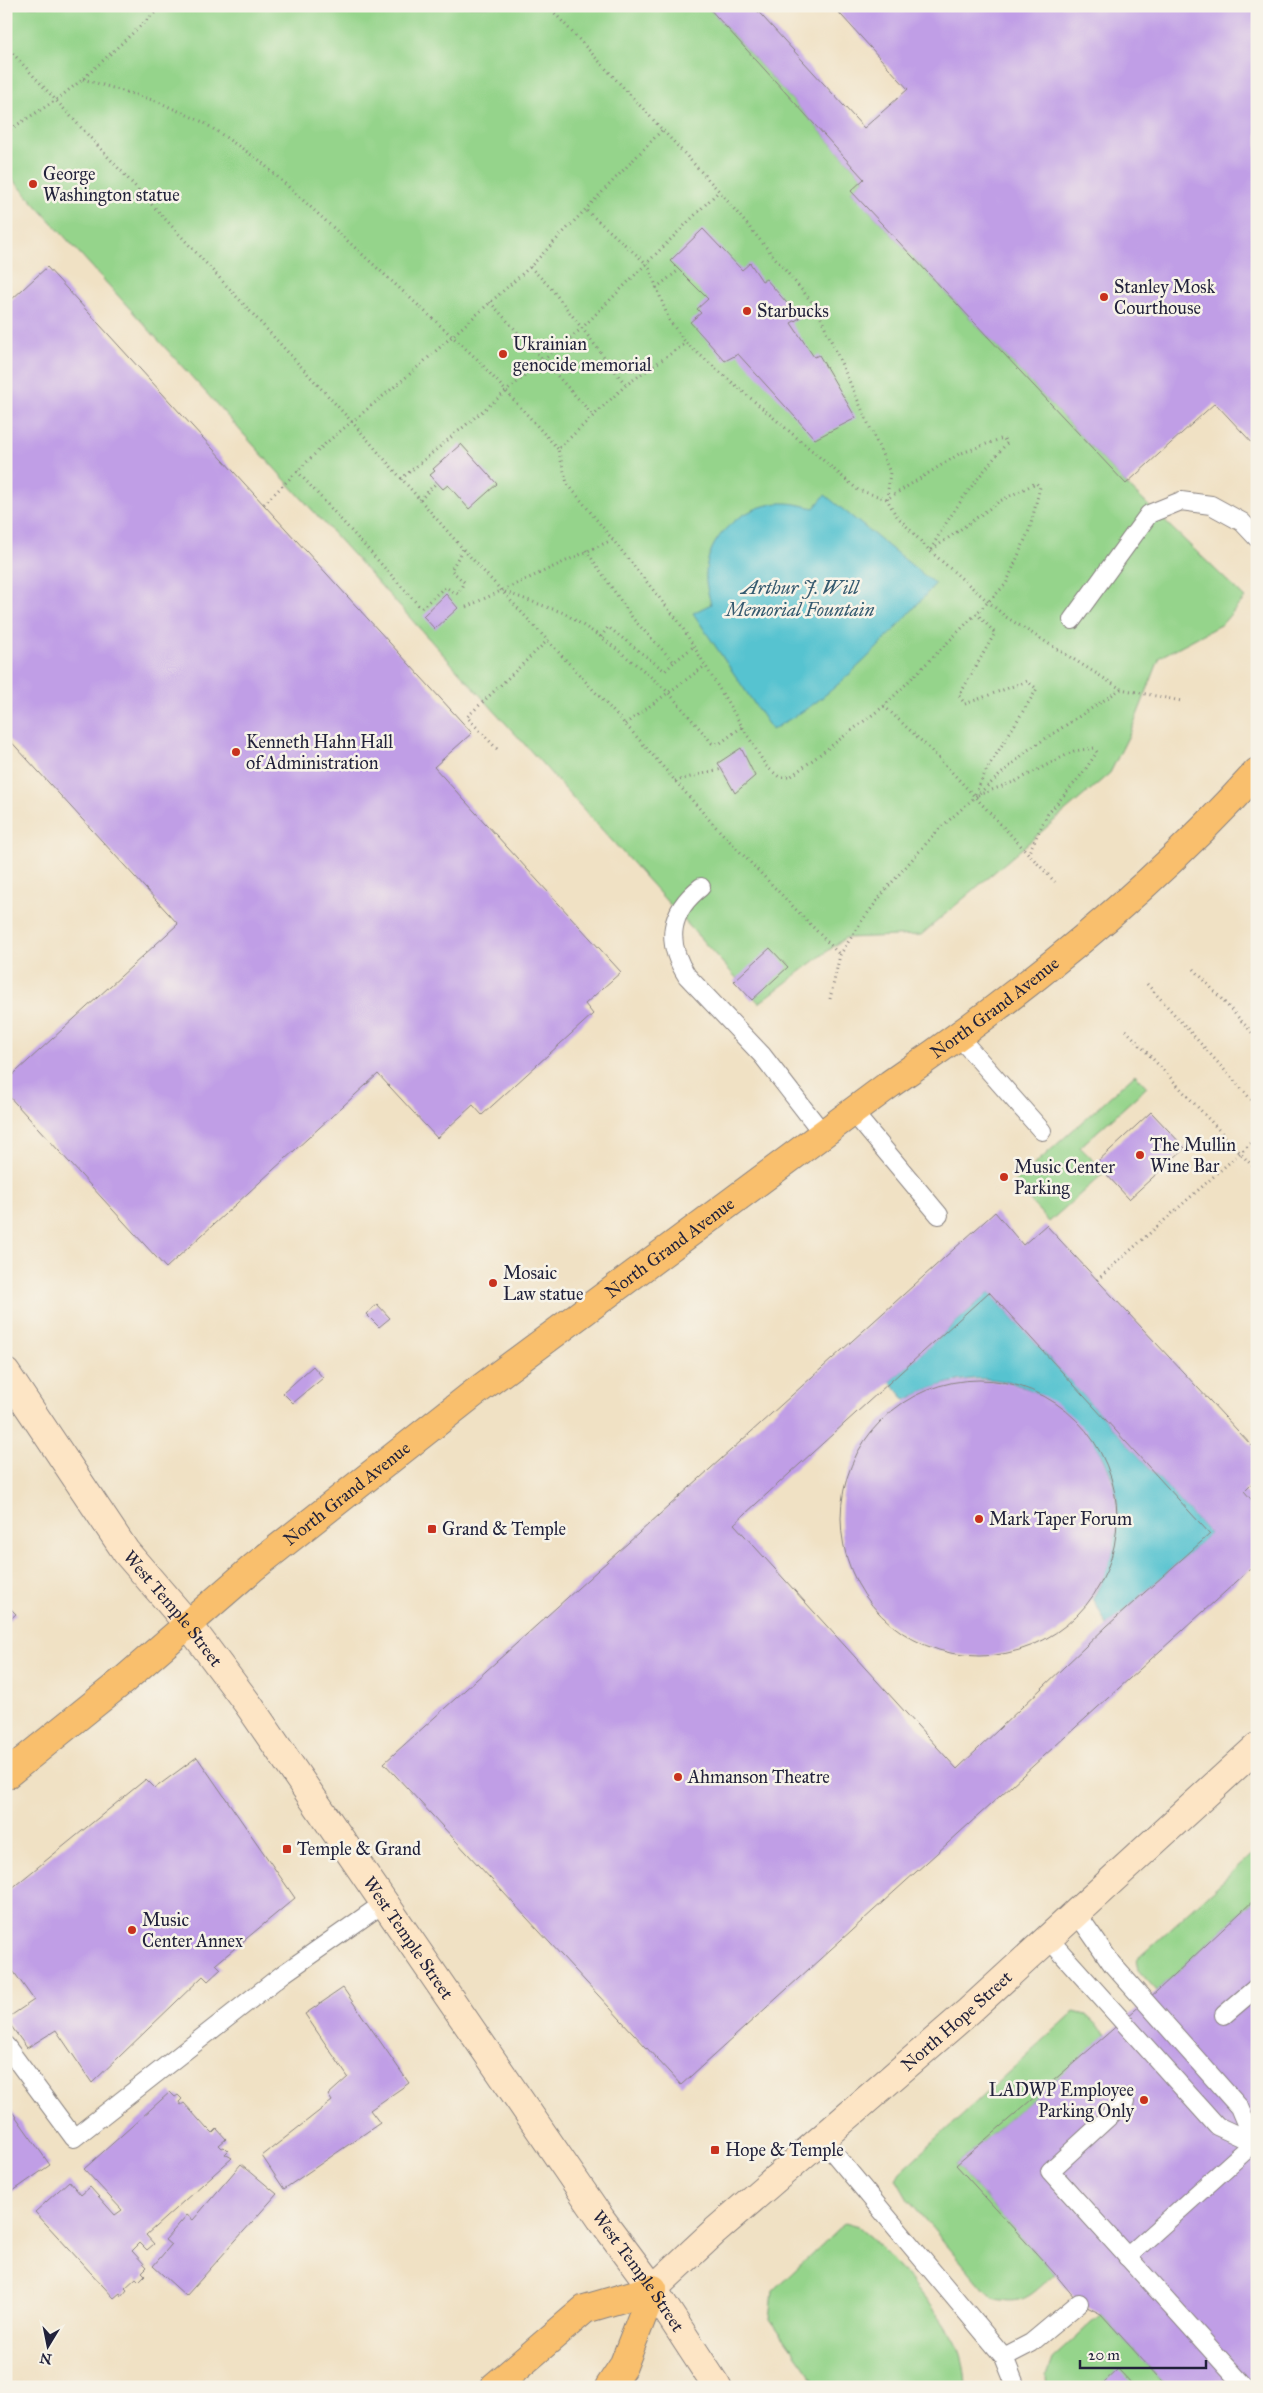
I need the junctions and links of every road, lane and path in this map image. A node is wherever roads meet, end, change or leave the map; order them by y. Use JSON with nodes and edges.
{"nodes":[{"id":1,"x":162,"y":6,"type":"edge"},
{"id":2,"x":548,"y":6,"type":"edge"},
{"id":3,"x":6,"y":46,"type":"edge"},
{"id":4,"x":84,"y":78,"type":"junction"},
{"id":5,"x":56,"y":100,"type":"junction"},
{"id":6,"x":663,"y":129,"type":"junction"},
{"id":7,"x":6,"y":132,"type":"edge"},
{"id":8,"x":719,"y":191,"type":"junction"},
{"id":9,"x":587,"y":210,"type":"junction"},
{"id":10,"x":648,"y":264,"type":"junction"},
{"id":11,"x":530,"y":267,"type":"junction"},
{"id":12,"x":679,"y":270,"type":"dead end"},
{"id":13,"x":656,"y":288,"type":"junction"},
{"id":14,"x":490,"y":302,"type":"junction"},
{"id":15,"x":581,"y":329,"type":"junction"},
{"id":16,"x":452,"y":337,"type":"junction"},
{"id":17,"x":686,"y":343,"type":"junction"},
{"id":18,"x":542,"y":361,"type":"junction"},
{"id":19,"x":626,"y":385,"type":"junction"},
{"id":20,"x":507,"y":393,"type":"junction"},
{"id":21,"x":593,"y":415,"type":"junction"},
{"id":22,"x":352,"y":422,"type":"junction"},
{"id":23,"x":558,"y":449,"type":"junction"},
{"id":24,"x":297,"y":471,"type":"junction"},
{"id":25,"x":401,"y":479,"type":"junction"},
{"id":26,"x":437,"y":482,"type":"dead end"},
{"id":27,"x":887,"y":499,"type":"junction"},
{"id":28,"x":420,"y":500,"type":"junction"},
{"id":29,"x":264,"y":504,"type":"dead end"},
{"id":30,"x":1257,"y":538,"type":"edge"},
{"id":31,"x":614,"y":539,"type":"junction"},
{"id":32,"x":463,"y":549,"type":"junction"},
{"id":33,"x":586,"y":550,"type":"junction"},
{"id":34,"x":930,"y":551,"type":"junction"},
{"id":35,"x":502,"y":591,"type":"junction"},
{"id":36,"x":988,"y":603,"type":"junction"},
{"id":37,"x":466,"y":607,"type":"dead end"},
{"id":38,"x":976,"y":613,"type":"junction"},
{"id":39,"x":1072,"y":620,"type":"dead end"},
{"id":40,"x":600,"y":637,"type":"junction"},
{"id":41,"x":548,"y":640,"type":"junction"},
{"id":42,"x":693,"y":647,"type":"junction"},
{"id":43,"x":674,"y":662,"type":"junction"},
{"id":44,"x":705,"y":666,"type":"junction"},
{"id":45,"x":1121,"y":689,"type":"junction"},
{"id":46,"x":668,"y":692,"type":"junction"},
{"id":47,"x":1181,"y":701,"type":"dead end"},
{"id":48,"x":884,"y":706,"type":"junction"},
{"id":49,"x":625,"y":724,"type":"junction"},
{"id":50,"x":742,"y":727,"type":"junction"},
{"id":51,"x":497,"y":749,"type":"dead end"},
{"id":52,"x":722,"y":769,"type":"dead end"},
{"id":53,"x":1257,"y":772,"type":"edge"},
{"id":54,"x":675,"y":781,"type":"junction"},
{"id":55,"x":974,"y":797,"type":"junction"},
{"id":56,"x":1028,"y":854,"type":"junction"},
{"id":57,"x":1055,"y":882,"type":"dead end"},
{"id":58,"x":701,"y":887,"type":"dead end"},
{"id":59,"x":840,"y":955,"type":"junction"},
{"id":60,"x":1194,"y":969,"type":"dead end"},
{"id":61,"x":1147,"y":984,"type":"dead end"},
{"id":62,"x":830,"y":1000,"type":"dead end"},
{"id":63,"x":1126,"y":1030,"type":"dead end"},
{"id":64,"x":959,"y":1037,"type":"junction"},
{"id":65,"x":1257,"y":1038,"type":"edge"},
{"id":66,"x":1257,"y":1106,"type":"edge"},
{"id":67,"x":853,"y":1112,"type":"junction"},
{"id":68,"x":1042,"y":1131,"type":"dead end"},
{"id":69,"x":824,"y":1135,"type":"junction"},
{"id":70,"x":1257,"y":1138,"type":"edge"},
{"id":71,"x":1240,"y":1153,"type":"junction"},
{"id":72,"x":1257,"y":1171,"type":"edge"},
{"id":73,"x":939,"y":1215,"type":"dead end"},
{"id":74,"x":1097,"y":1280,"type":"dead end"},
{"id":75,"x":6,"y":1373,"type":"edge"},
{"id":76,"x":188,"y":1624,"type":"junction"},
{"id":77,"x":1257,"y":1747,"type":"edge"},
{"id":78,"x":6,"y":1775,"type":"edge"},
{"id":79,"x":384,"y":1903,"type":"junction"},
{"id":80,"x":1076,"y":1912,"type":"junction"},
{"id":81,"x":1047,"y":1937,"type":"junction"},
{"id":82,"x":1257,"y":1987,"type":"edge"},
{"id":83,"x":1224,"y":2015,"type":"dead end"},
{"id":84,"x":6,"y":2046,"type":"edge"},
{"id":85,"x":1125,"y":2102,"type":"dead end"},
{"id":86,"x":822,"y":2139,"type":"junction"},
{"id":87,"x":1256,"y":2141,"type":"edge"},
{"id":88,"x":1128,"y":2257,"type":"junction"},
{"id":89,"x":652,"y":2289,"type":"junction"},
{"id":90,"x":1079,"y":2303,"type":"dead end"},
{"id":91,"x":1004,"y":2357,"type":"junction"},
{"id":92,"x":494,"y":2387,"type":"edge"},
{"id":93,"x":609,"y":2387,"type":"edge"},
{"id":94,"x":716,"y":2387,"type":"edge"},
{"id":95,"x":1016,"y":2387,"type":"edge"},
{"id":96,"x":1245,"y":2387,"type":"edge"}],
"edges":[{"from":1,"to":4,"type":"path"},
{"from":2,"to":6,"type":"path"},
{"from":3,"to":5,"type":"path"},
{"from":4,"to":5,"type":"path"},
{"from":4,"to":16,"type":"path"},
{"from":5,"to":7,"type":"path"},
{"from":5,"to":22,"type":"path"},
{"from":6,"to":8,"type":"path"},
{"from":6,"to":9,"type":"path"},
{"from":8,"to":10,"type":"path"},
{"from":8,"to":27,"type":"path"},
{"from":9,"to":10,"type":"path"},
{"from":9,"to":11,"type":"path"},
{"from":10,"to":13,"type":"path"},
{"from":10,"to":15,"type":"path"},
{"from":11,"to":14,"type":"path"},
{"from":11,"to":15,"type":"path"},
{"from":12,"to":13,"type":"path"},
{"from":13,"to":17,"type":"path"},
{"from":14,"to":16,"type":"path"},
{"from":14,"to":18,"type":"path"},
{"from":15,"to":18,"type":"path"},
{"from":15,"to":19,"type":"path"},
{"from":16,"to":20,"type":"path"},
{"from":16,"to":22,"type":"path"},
{"from":17,"to":19,"type":"path"},
{"from":17,"to":27,"type":"path"},
{"from":18,"to":20,"type":"path"},
{"from":18,"to":21,"type":"path"},
{"from":19,"to":21,"type":"path"},
{"from":20,"to":23,"type":"path"},
{"from":20,"to":25,"type":"path"},
{"from":21,"to":23,"type":"path"},
{"from":22,"to":24,"type":"path"},
{"from":22,"to":25,"type":"path"},
{"from":23,"to":31,"type":"path"},
{"from":24,"to":29,"type":"path"},
{"from":24,"to":32,"type":"path"},
{"from":25,"to":28,"type":"path"},
{"from":26,"to":28,"type":"path"},
{"from":27,"to":34,"type":"path"},
{"from":27,"to":34,"type":"path"},
{"from":28,"to":32,"type":"path"},
{"from":30,"to":39,"type":"lane"},
{"from":31,"to":33,"type":"path"},
{"from":31,"to":42,"type":"path"},
{"from":32,"to":35,"type":"path"},
{"from":33,"to":35,"type":"path"},
{"from":33,"to":43,"type":"path"},
{"from":34,"to":36,"type":"path"},
{"from":34,"to":36,"type":"path"},
{"from":35,"to":37,"type":"path"},
{"from":35,"to":40,"type":"path"},
{"from":35,"to":41,"type":"path"},
{"from":36,"to":38,"type":"path"},
{"from":36,"to":45,"type":"path"},
{"from":38,"to":48,"type":"path"},
{"from":38,"to":55,"type":"path"},
{"from":40,"to":43,"type":"path"},
{"from":40,"to":46,"type":"path"},
{"from":41,"to":49,"type":"path"},
{"from":41,"to":51,"type":"path"},
{"from":42,"to":43,"type":"path"},
{"from":42,"to":44,"type":"path"},
{"from":44,"to":46,"type":"path"},
{"from":44,"to":50,"type":"path"},
{"from":45,"to":47,"type":"path"},
{"from":45,"to":55,"type":"path"},
{"from":46,"to":49,"type":"path"},
{"from":46,"to":50,"type":"path"},
{"from":48,"to":50,"type":"path"},
{"from":48,"to":55,"type":"path"},
{"from":49,"to":54,"type":"path"},
{"from":52,"to":54,"type":"path"},
{"from":53,"to":64,"type":"main road","name":"North Grand Avenue"},
{"from":54,"to":59,"type":"path"},
{"from":55,"to":56,"type":"path"},
{"from":55,"to":56,"type":"path"},
{"from":55,"to":59,"type":"path"},
{"from":56,"to":57,"type":"path"},
{"from":58,"to":69,"type":"lane"},
{"from":59,"to":62,"type":"path"},
{"from":60,"to":65,"type":"path"},
{"from":61,"to":66,"type":"path"},
{"from":63,"to":71,"type":"path"},
{"from":64,"to":67,"type":"main road","name":"North Grand Avenue"},
{"from":64,"to":68,"type":"lane"},
{"from":67,"to":69,"type":"main road","name":"North Grand Avenue"},
{"from":67,"to":73,"type":"lane"},
{"from":69,"to":76,"type":"main road","name":"North Grand Avenue"},
{"from":70,"to":71,"type":"path"},
{"from":71,"to":72,"type":"path"},
{"from":71,"to":74,"type":"path"},
{"from":75,"to":76,"type":"main road","name":"West Temple Street"},
{"from":76,"to":78,"type":"main road","name":"North Grand Avenue"},
{"from":76,"to":79,"type":"main road","name":"West Temple Street"},
{"from":77,"to":80,"type":"main road","name":"North Hope Street"},
{"from":79,"to":84,"type":"lane"},
{"from":79,"to":89,"type":"main road","name":"West Temple Street"},
{"from":80,"to":81,"type":"main road","name":"North Hope Street"},
{"from":80,"to":87,"type":"lane"},
{"from":81,"to":86,"type":"main road","name":"North Hope Street"},
{"from":81,"to":87,"type":"lane"},
{"from":82,"to":83,"type":"lane"},
{"from":85,"to":88,"type":"lane"},
{"from":86,"to":89,"type":"main road","name":"North Hope Street"},
{"from":86,"to":91,"type":"lane"},
{"from":87,"to":88,"type":"lane"},
{"from":88,"to":96,"type":"lane"},
{"from":89,"to":92,"type":"main road"},
{"from":89,"to":93,"type":"main road"},
{"from":89,"to":94,"type":"main road","name":"West Temple Street"},
{"from":90,"to":91,"type":"lane"},
{"from":91,"to":95,"type":"lane"}]}
